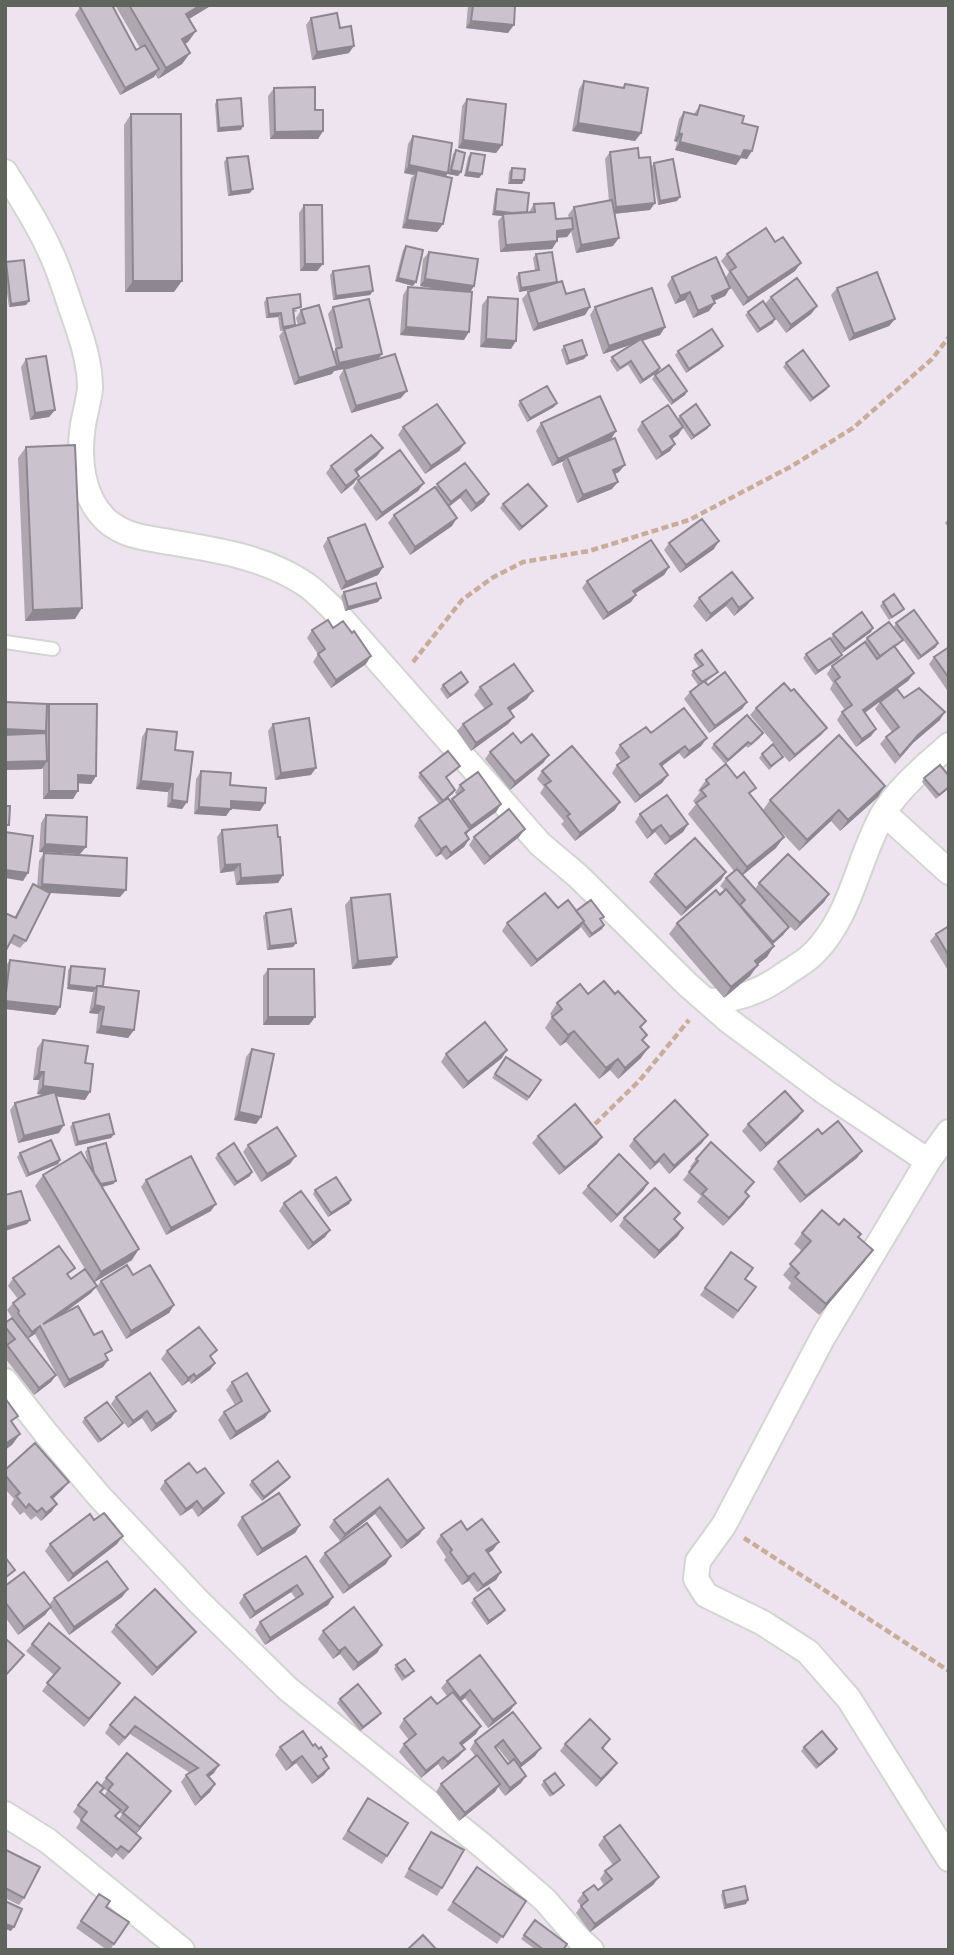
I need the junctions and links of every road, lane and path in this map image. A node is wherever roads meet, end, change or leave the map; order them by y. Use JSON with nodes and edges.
{"nodes":[{"id":1,"x":5,"y":172,"type":"edge"},
{"id":2,"x":949,"y":337,"type":"edge"},
{"id":3,"x":5,"y":642,"type":"edge"},
{"id":4,"x":53,"y":649,"type":"dead end"},
{"id":5,"x":398,"y":682,"type":"junction"},
{"id":6,"x":949,"y":744,"type":"edge"},
{"id":7,"x":884,"y":813,"type":"junction"},
{"id":8,"x":949,"y":872,"type":"edge"},
{"id":9,"x":706,"y":1001,"type":"junction"},
{"id":10,"x":595,"y":1125,"type":"edge"},
{"id":11,"x":949,"y":1132,"type":"edge"},
{"id":12,"x":928,"y":1161,"type":"junction"},
{"id":13,"x":5,"y":1381,"type":"edge"},
{"id":14,"x":724,"y":1525,"type":"junction"},
{"id":15,"x":949,"y":1671,"type":"edge"},
{"id":16,"x":5,"y":1814,"type":"edge"},
{"id":17,"x":949,"y":1859,"type":"edge"},
{"id":18,"x":182,"y":1950,"type":"edge"},
{"id":19,"x":591,"y":1950,"type":"edge"}],
"edges":[{"from":1,"to":5,"type":"street"},
{"from":2,"to":5,"type":"path"},
{"from":3,"to":4,"type":"lane"},
{"from":5,"to":9,"type":"street"},
{"from":6,"to":7,"type":"street"},
{"from":7,"to":8,"type":"street"},
{"from":7,"to":9,"type":"street"},
{"from":9,"to":10,"type":"path"},
{"from":9,"to":12,"type":"street"},
{"from":11,"to":12,"type":"street"},
{"from":12,"to":14,"type":"street"},
{"from":13,"to":19,"type":"street"},
{"from":14,"to":15,"type":"path"},
{"from":14,"to":17,"type":"street"},
{"from":16,"to":18,"type":"street"}]}
